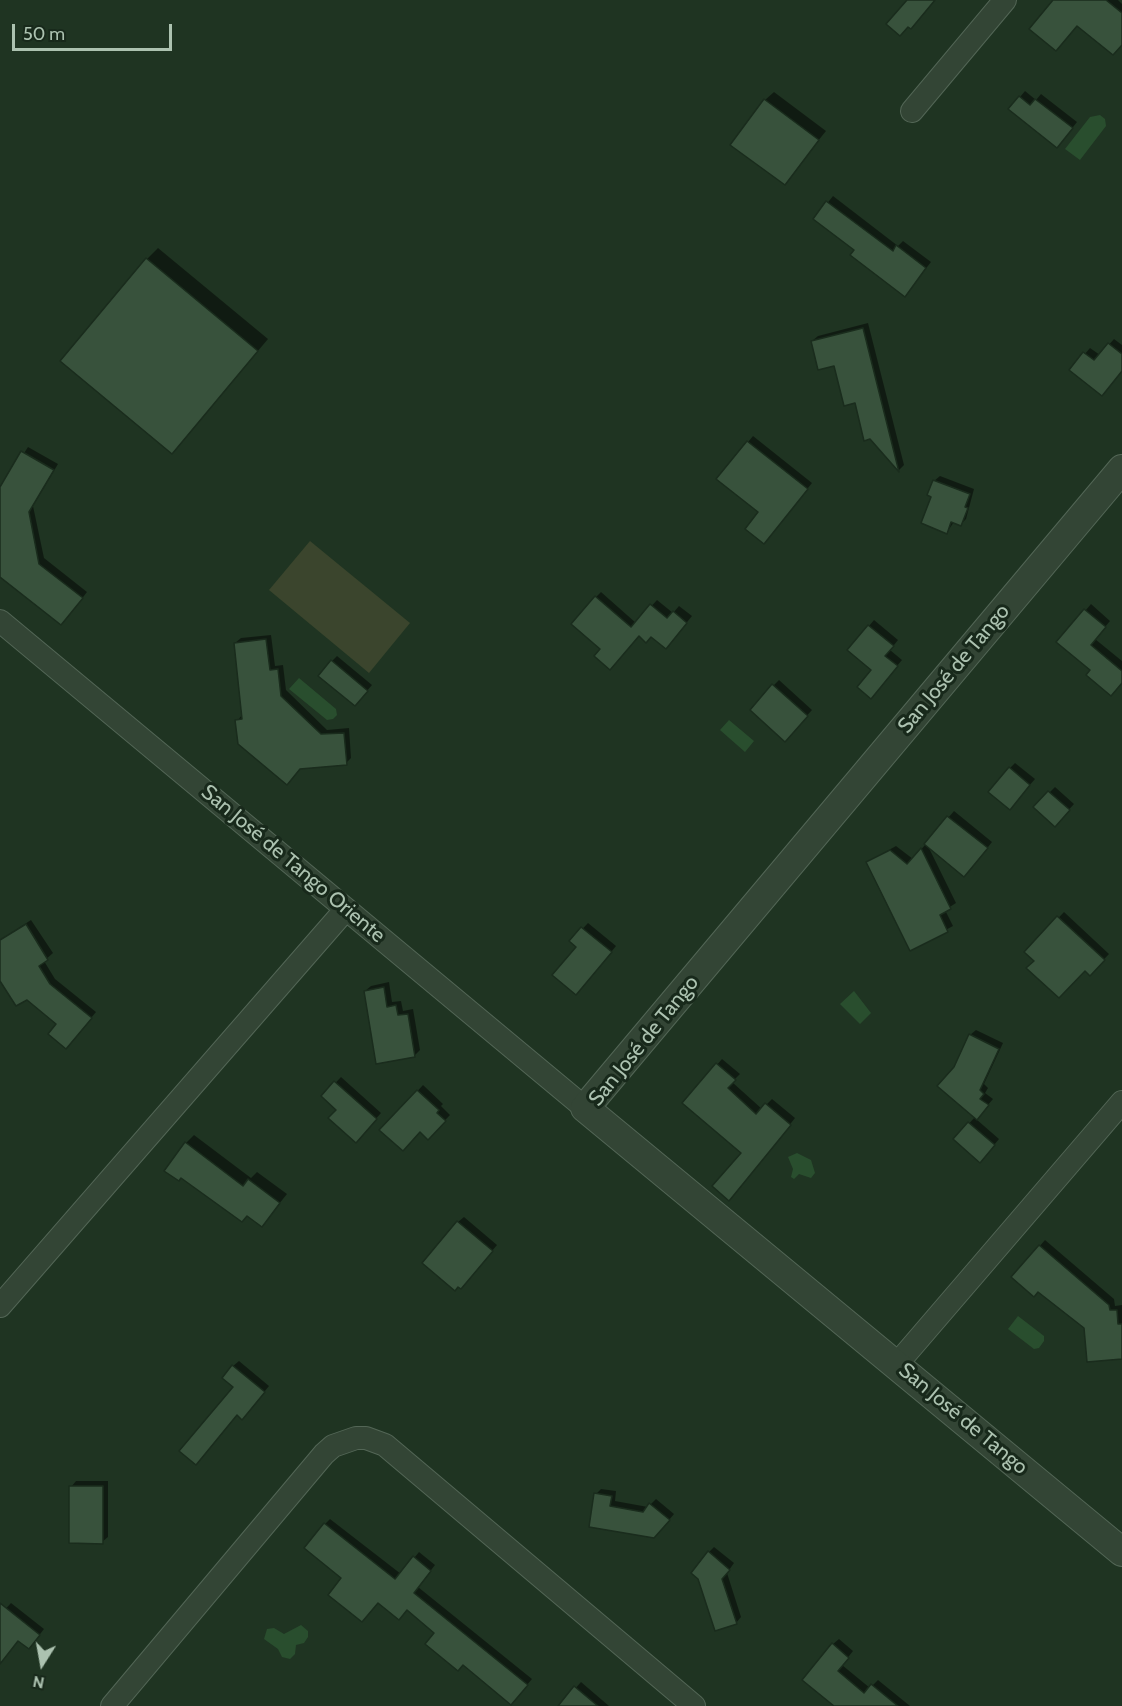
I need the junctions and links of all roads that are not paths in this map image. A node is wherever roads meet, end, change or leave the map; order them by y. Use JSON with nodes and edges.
{"nodes":[{"id":1,"x":1005,"y":0,"type":"edge"},
{"id":2,"x":912,"y":111,"type":"dead end"},
{"id":3,"x":1122,"y":469,"type":"edge"},
{"id":4,"x":0,"y":621,"type":"edge"},
{"id":5,"x":346,"y":909,"type":"junction"},
{"id":6,"x":1122,"y":1102,"type":"edge"},
{"id":7,"x":585,"y":1108,"type":"junction"},
{"id":8,"x":0,"y":1306,"type":"edge"},
{"id":9,"x":897,"y":1364,"type":"junction"},
{"id":10,"x":1122,"y":1552,"type":"edge"},
{"id":11,"x":112,"y":1706,"type":"edge"},
{"id":12,"x":694,"y":1706,"type":"edge"}],
"edges":[{"from":1,"to":2,"type":"street"},
{"from":3,"to":7,"type":"street","name":"San José de Tango"},
{"from":4,"to":5,"type":"street","name":"San José de Tango Oriente"},
{"from":5,"to":7,"type":"street","name":"San José de Tango Oriente"},
{"from":5,"to":8,"type":"street"},
{"from":6,"to":9,"type":"street"},
{"from":7,"to":9,"type":"street","name":"San José de Tango"},
{"from":9,"to":10,"type":"street","name":"San José de Tango"},
{"from":11,"to":12,"type":"street"}]}
